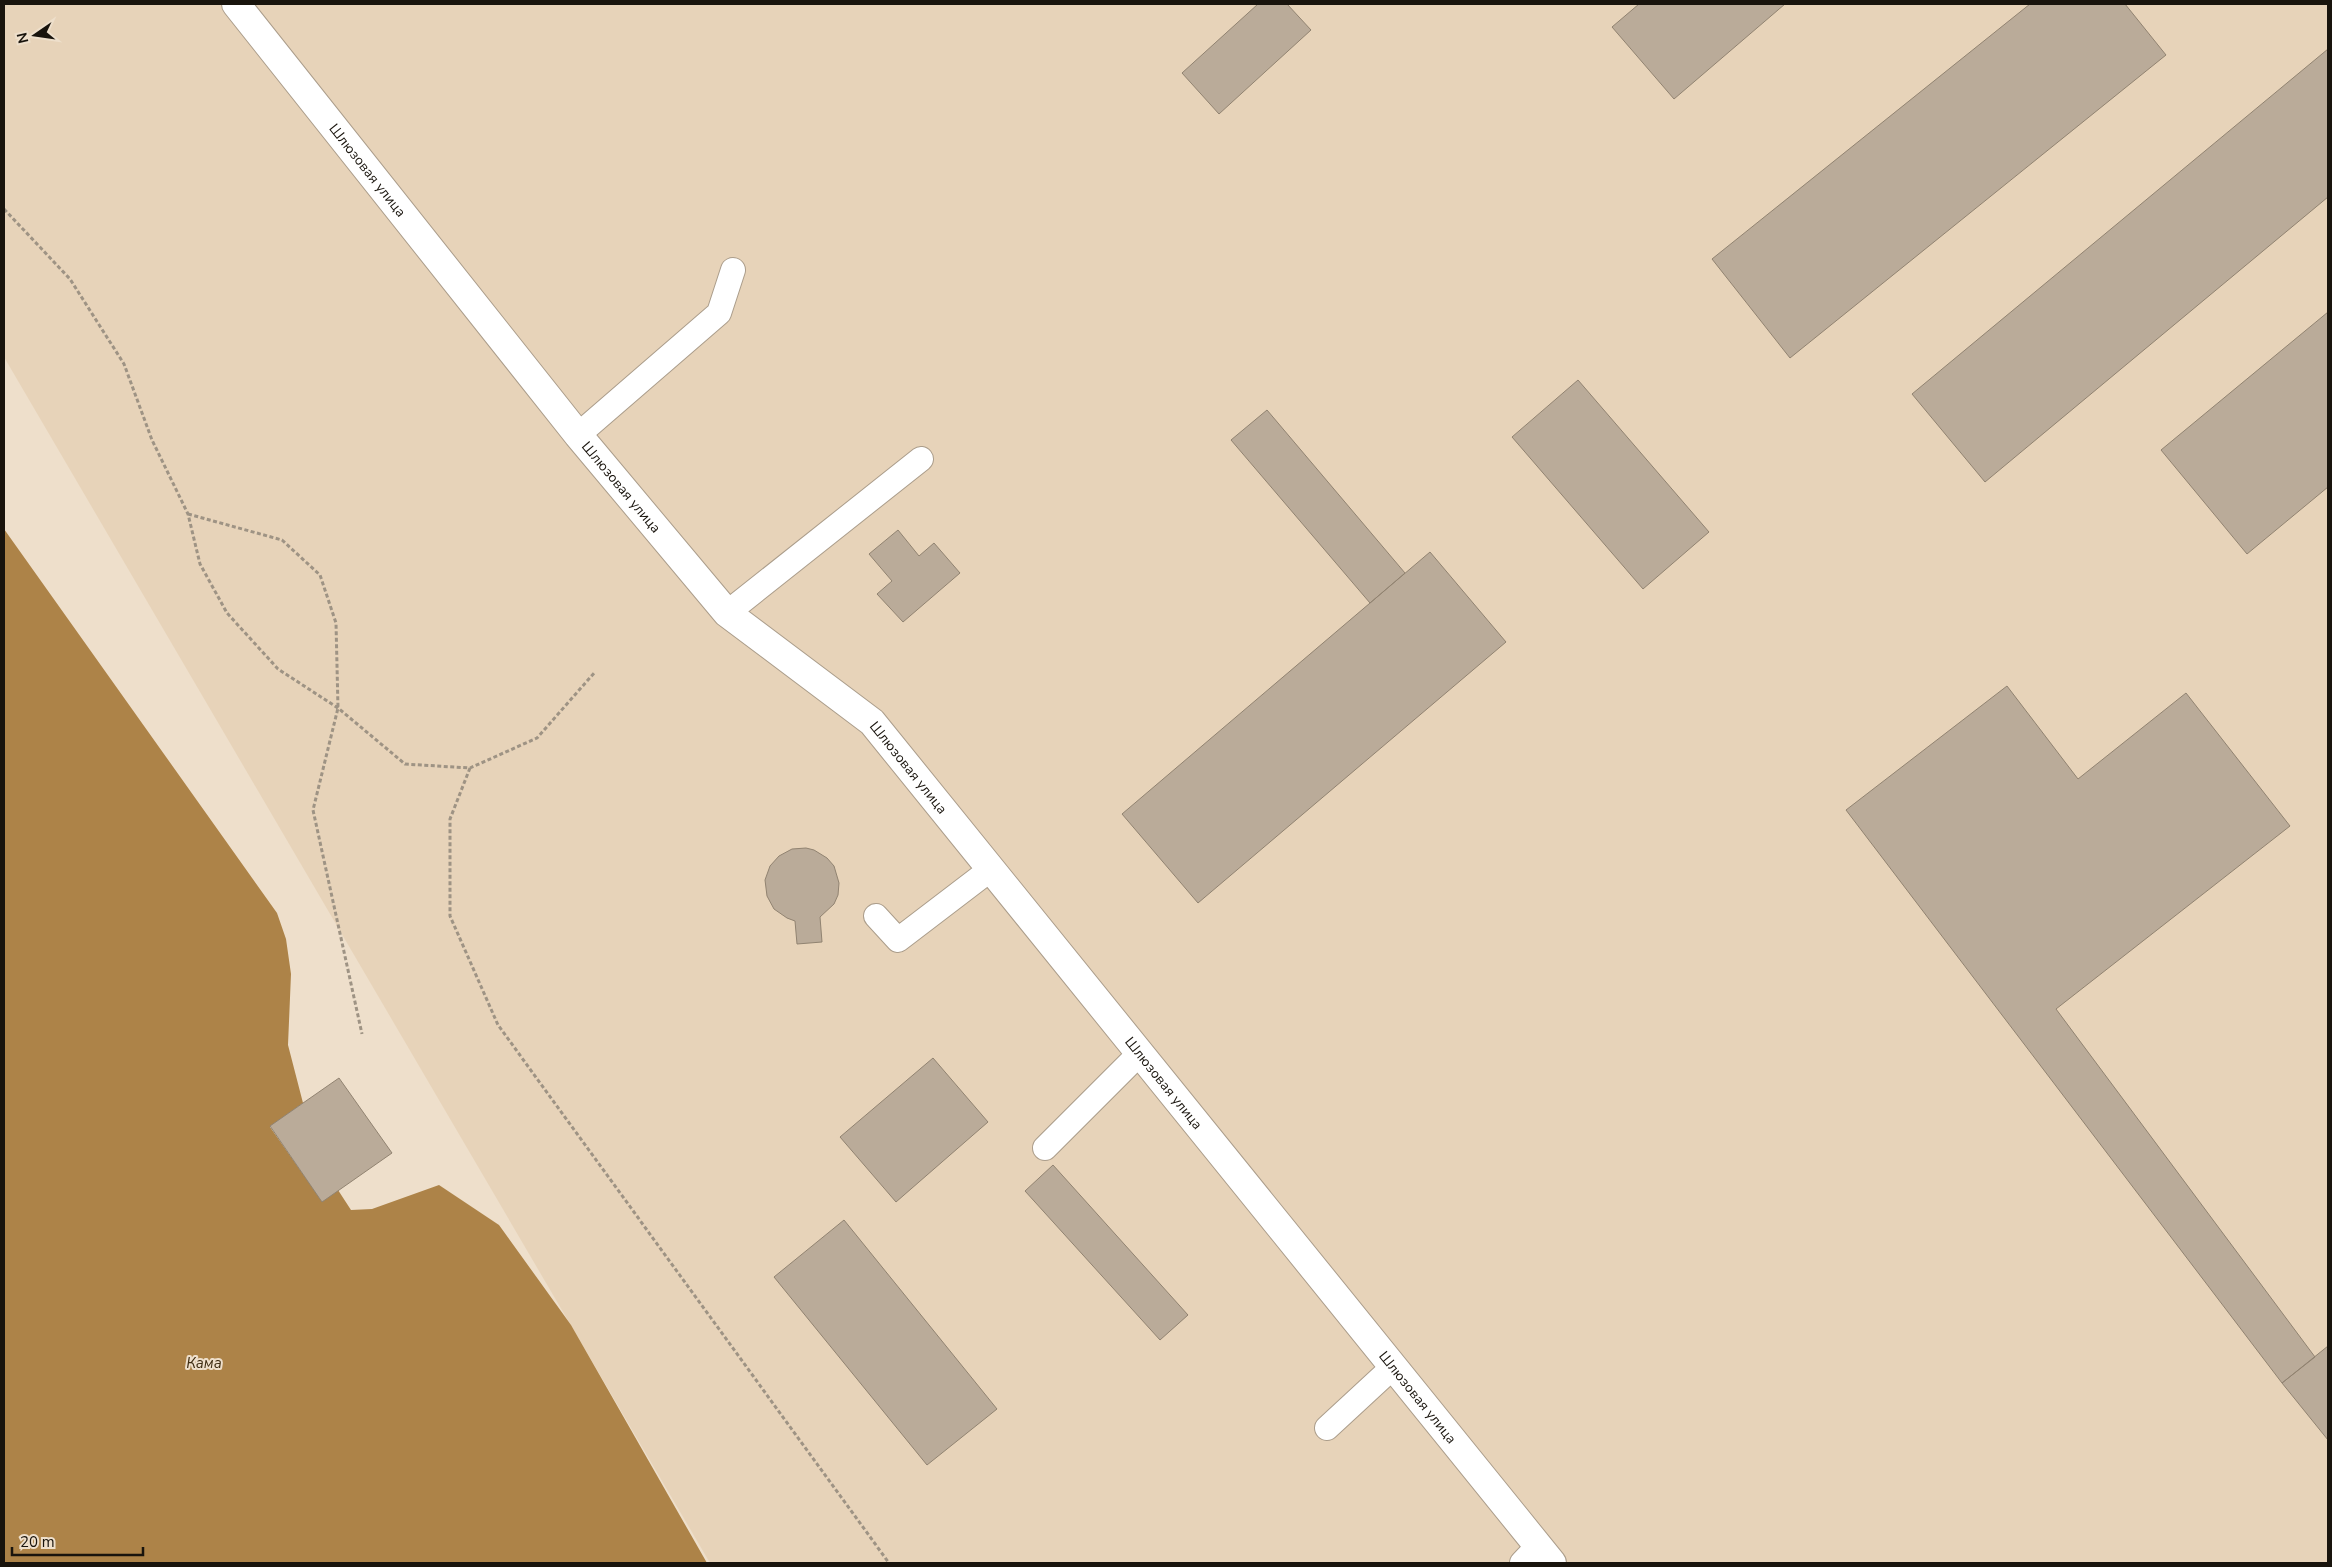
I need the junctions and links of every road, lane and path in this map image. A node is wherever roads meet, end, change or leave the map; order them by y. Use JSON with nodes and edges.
{"nodes":[{"id":1,"x":236,"y":4,"type":"edge"},
{"id":2,"x":4,"y":209,"type":"edge"},
{"id":3,"x":733,"y":270,"type":"dead end"},
{"id":4,"x":578,"y":435,"type":"junction"},
{"id":5,"x":921,"y":459,"type":"dead end"},
{"id":6,"x":188,"y":514,"type":"junction"},
{"id":7,"x":727,"y":612,"type":"junction"},
{"id":8,"x":595,"y":672,"type":"dead end"},
{"id":9,"x":338,"y":708,"type":"junction"},
{"id":10,"x":470,"y":768,"type":"junction"},
{"id":11,"x":991,"y":869,"type":"junction"},
{"id":12,"x":876,"y":916,"type":"dead end"},
{"id":13,"x":362,"y":1034,"type":"dead end"},
{"id":14,"x":1140,"y":1053,"type":"junction"},
{"id":15,"x":1045,"y":1148,"type":"dead end"},
{"id":16,"x":1393,"y":1367,"type":"junction"},
{"id":17,"x":1327,"y":1428,"type":"dead end"},
{"id":18,"x":1537,"y":1558,"type":"edge"},
{"id":19,"x":890,"y":1563,"type":"edge"}],
"edges":[{"from":1,"to":4,"type":"street","name":"Шлюзовая улица"},
{"from":2,"to":6,"type":"path"},
{"from":3,"to":4,"type":"lane"},
{"from":4,"to":7,"type":"street","name":"Шлюзовая улица"},
{"from":5,"to":7,"type":"lane"},
{"from":6,"to":9,"type":"path"},
{"from":6,"to":9,"type":"path"},
{"from":7,"to":11,"type":"street","name":"Шлюзовая улица"},
{"from":8,"to":10,"type":"path"},
{"from":9,"to":10,"type":"path"},
{"from":9,"to":13,"type":"path"},
{"from":10,"to":19,"type":"path"},
{"from":11,"to":12,"type":"lane"},
{"from":11,"to":14,"type":"street","name":"Шлюзовая улица"},
{"from":14,"to":15,"type":"lane"},
{"from":14,"to":16,"type":"street","name":"Шлюзовая улица"},
{"from":16,"to":17,"type":"lane"},
{"from":16,"to":18,"type":"street","name":"Шлюзовая улица"}]}
